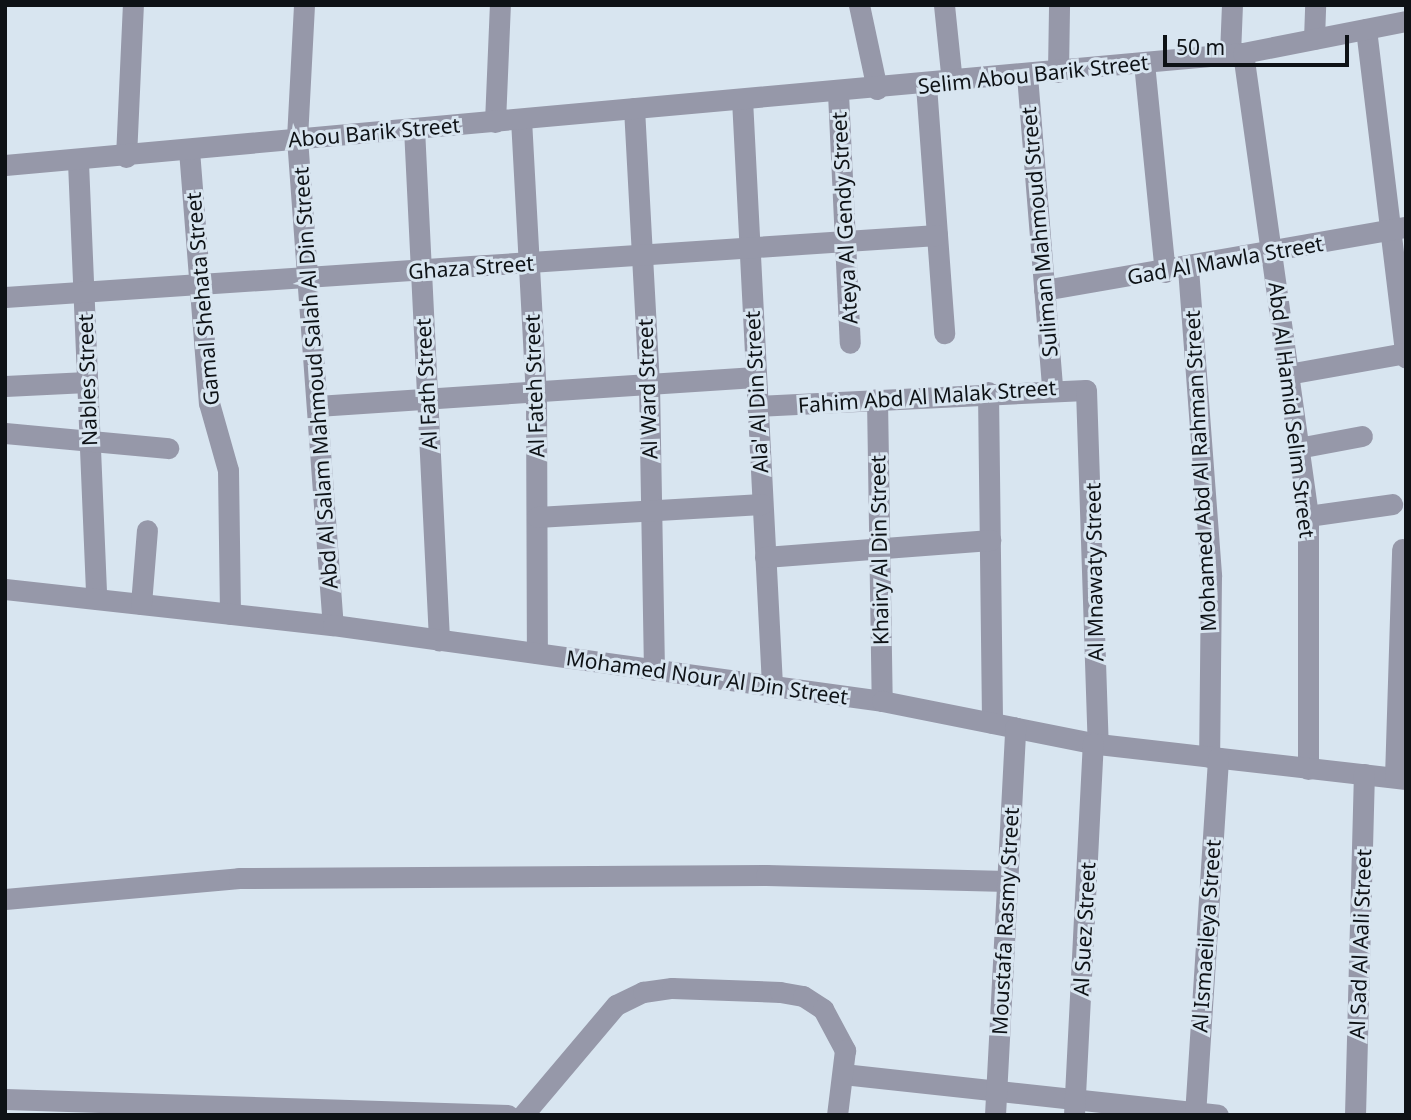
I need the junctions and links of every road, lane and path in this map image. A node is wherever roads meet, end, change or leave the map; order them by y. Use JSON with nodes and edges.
{"nodes":[{"id":1,"x":133,"y":5,"type":"edge"},
{"id":2,"x":304,"y":5,"type":"edge"},
{"id":3,"x":500,"y":5,"type":"edge"},
{"id":4,"x":859,"y":5,"type":"edge"},
{"id":5,"x":944,"y":5,"type":"edge"},
{"id":6,"x":1059,"y":5,"type":"edge"},
{"id":7,"x":1232,"y":5,"type":"edge"},
{"id":8,"x":1315,"y":5,"type":"edge"},
{"id":9,"x":1404,"y":16,"type":"edge"},
{"id":10,"x":1366,"y":29,"type":"junction"},
{"id":11,"x":1314,"y":39,"type":"junction"},
{"id":12,"x":1237,"y":54,"type":"junction"},
{"id":13,"x":1144,"y":63,"type":"junction"},
{"id":14,"x":1058,"y":72,"type":"junction"},
{"id":15,"x":1027,"y":75,"type":"junction"},
{"id":16,"x":952,"y":82,"type":"junction"},
{"id":17,"x":926,"y":85,"type":"junction"},
{"id":18,"x":877,"y":89,"type":"junction"},
{"id":19,"x":838,"y":93,"type":"junction"},
{"id":20,"x":742,"y":99,"type":"junction"},
{"id":21,"x":634,"y":108,"type":"junction"},
{"id":22,"x":521,"y":119,"type":"junction"},
{"id":23,"x":495,"y":122,"type":"junction"},
{"id":24,"x":414,"y":128,"type":"junction"},
{"id":25,"x":297,"y":138,"type":"junction"},
{"id":26,"x":189,"y":150,"type":"junction"},
{"id":27,"x":126,"y":157,"type":"junction"},
{"id":28,"x":78,"y":162,"type":"junction"},
{"id":29,"x":5,"y":164,"type":"edge"},
{"id":30,"x":1398,"y":229,"type":"edge"},
{"id":31,"x":937,"y":236,"type":"junction"},
{"id":32,"x":845,"y":242,"type":"junction"},
{"id":33,"x":749,"y":249,"type":"junction"},
{"id":34,"x":1271,"y":253,"type":"junction"},
{"id":35,"x":642,"y":256,"type":"junction"},
{"id":36,"x":529,"y":263,"type":"junction"},
{"id":37,"x":1188,"y":268,"type":"junction"},
{"id":38,"x":421,"y":270,"type":"junction"},
{"id":39,"x":1165,"y":272,"type":"junction"},
{"id":40,"x":308,"y":278,"type":"junction"},
{"id":41,"x":200,"y":285,"type":"junction"},
{"id":42,"x":1044,"y":290,"type":"junction"},
{"id":43,"x":83,"y":293,"type":"junction"},
{"id":44,"x":5,"y":297,"type":"edge"},
{"id":45,"x":944,"y":333,"type":"dead end"},
{"id":46,"x":850,"y":343,"type":"dead end"},
{"id":47,"x":1405,"y":355,"type":"edge"},
{"id":48,"x":1288,"y":374,"type":"junction"},
{"id":49,"x":755,"y":377,"type":"junction"},
{"id":50,"x":87,"y":382,"type":"junction"},
{"id":51,"x":649,"y":384,"type":"junction"},
{"id":52,"x":5,"y":386,"type":"edge"},
{"id":53,"x":1052,"y":388,"type":"junction"},
{"id":54,"x":537,"y":392,"type":"junction"},
{"id":55,"x":988,"y":392,"type":"junction"},
{"id":56,"x":427,"y":399,"type":"junction"},
{"id":57,"x":877,"y":399,"type":"junction"},
{"id":58,"x":1089,"y":400,"type":"joint"},
{"id":59,"x":317,"y":406,"type":"junction"},
{"id":60,"x":757,"y":407,"type":"junction"},
{"id":61,"x":5,"y":433,"type":"edge"},
{"id":62,"x":1362,"y":436,"type":"dead end"},
{"id":63,"x":89,"y":438,"type":"junction"},
{"id":64,"x":168,"y":448,"type":"dead end"},
{"id":65,"x":1298,"y":448,"type":"junction"},
{"id":66,"x":762,"y":504,"type":"junction"},
{"id":67,"x":1392,"y":504,"type":"dead end"},
{"id":68,"x":651,"y":510,"type":"junction"},
{"id":69,"x":1308,"y":516,"type":"junction"},
{"id":70,"x":537,"y":517,"type":"junction"},
{"id":71,"x":146,"y":530,"type":"dead end"},
{"id":72,"x":990,"y":540,"type":"junction"},
{"id":73,"x":879,"y":548,"type":"junction"},
{"id":74,"x":765,"y":557,"type":"junction"},
{"id":75,"x":1403,"y":562,"type":"edge"},
{"id":76,"x":5,"y":589,"type":"edge"},
{"id":77,"x":96,"y":599,"type":"junction"},
{"id":78,"x":141,"y":604,"type":"junction"},
{"id":79,"x":230,"y":614,"type":"junction"},
{"id":80,"x":333,"y":625,"type":"junction"},
{"id":81,"x":439,"y":639,"type":"junction"},
{"id":82,"x":537,"y":653,"type":"junction"},
{"id":83,"x":654,"y":670,"type":"junction"},
{"id":84,"x":772,"y":686,"type":"junction"},
{"id":85,"x":882,"y":701,"type":"junction"},
{"id":86,"x":992,"y":723,"type":"junction"},
{"id":87,"x":1014,"y":727,"type":"junction"},
{"id":88,"x":1096,"y":744,"type":"junction"},
{"id":89,"x":1213,"y":758,"type":"junction"},
{"id":90,"x":1308,"y":769,"type":"junction"},
{"id":91,"x":1364,"y":774,"type":"junction"},
{"id":92,"x":1401,"y":778,"type":"edge"},
{"id":93,"x":1007,"y":881,"type":"junction"},
{"id":94,"x":5,"y":899,"type":"edge"},
{"id":95,"x":843,"y":1074,"type":"junction"},
{"id":96,"x":997,"y":1090,"type":"junction"},
{"id":97,"x":5,"y":1099,"type":"edge"},
{"id":98,"x":1075,"y":1106,"type":"edge"},
{"id":99,"x":1195,"y":1113,"type":"edge"},
{"id":100,"x":508,"y":1115,"type":"edge"},
{"id":101,"x":523,"y":1115,"type":"edge"},
{"id":102,"x":837,"y":1115,"type":"edge"},
{"id":103,"x":995,"y":1115,"type":"edge"},
{"id":104,"x":1218,"y":1115,"type":"edge"},
{"id":105,"x":1355,"y":1115,"type":"edge"}],
"edges":[{"from":1,"to":27,"type":"street"},
{"from":2,"to":25,"type":"street","name":"Abd Al Salam Mahmoud Salah Al Din Street"},
{"from":3,"to":23,"type":"street"},
{"from":4,"to":18,"type":"street"},
{"from":5,"to":16,"type":"street"},
{"from":6,"to":14,"type":"street"},
{"from":7,"to":12,"type":"street","name":"Abd Al Hamid Selim Street"},
{"from":8,"to":11,"type":"street"},
{"from":9,"to":10,"type":"street","name":"Selim Abou Barik Street"},
{"from":10,"to":11,"type":"street","name":"Selim Abou Barik Street"},
{"from":10,"to":30,"type":"street"},
{"from":11,"to":12,"type":"street","name":"Selim Abou Barik Street"},
{"from":12,"to":13,"type":"street","name":"Selim Abou Barik Street"},
{"from":12,"to":34,"type":"street","name":"Abd Al Hamid Selim Street"},
{"from":13,"to":14,"type":"street","name":"Selim Abou Barik Street"},
{"from":13,"to":39,"type":"street"},
{"from":14,"to":15,"type":"street","name":"Selim Abou Barik Street"},
{"from":15,"to":16,"type":"street","name":"Selim Abou Barik Street"},
{"from":15,"to":42,"type":"street","name":"Suliman Mahmoud Street"},
{"from":16,"to":17,"type":"street","name":"Selim Abou Barik Street"},
{"from":17,"to":18,"type":"street","name":"Selim Abou Barik Street"},
{"from":17,"to":31,"type":"street"},
{"from":18,"to":19,"type":"street","name":"Selim Abou Barik Street"},
{"from":19,"to":20,"type":"street","name":"Selim Abou Barik Street"},
{"from":19,"to":32,"type":"street","name":"Ateya Al Gendy Street"},
{"from":20,"to":21,"type":"street","name":"Abou Barik Street"},
{"from":20,"to":33,"type":"street","name":"Ala' Al Din Street"},
{"from":21,"to":22,"type":"street","name":"Abou Barik Street"},
{"from":21,"to":35,"type":"street","name":"Al Ward Street"},
{"from":22,"to":23,"type":"street","name":"Abou Barik Street"},
{"from":22,"to":36,"type":"street","name":"Al Fateh Street"},
{"from":23,"to":24,"type":"street","name":"Abou Barik Street"},
{"from":24,"to":25,"type":"street","name":"Abou Barik Street"},
{"from":24,"to":38,"type":"street","name":"Al Fath Street"},
{"from":25,"to":26,"type":"street","name":"Abou Barik Street"},
{"from":25,"to":40,"type":"street","name":"Abd Al Salam Mahmoud Salah Al Din Street"},
{"from":26,"to":27,"type":"street","name":"Abou Barik Street"},
{"from":26,"to":41,"type":"street","name":"Gamal Shehata Street"},
{"from":27,"to":28,"type":"street","name":"Abou Barik Street"},
{"from":28,"to":29,"type":"street","name":"Abou Barik Street"},
{"from":28,"to":43,"type":"street","name":"Nables Street"},
{"from":30,"to":34,"type":"street","name":"Gad Al Mawla Street"},
{"from":30,"to":47,"type":"street"},
{"from":31,"to":32,"type":"street","name":"Ghaza Street"},
{"from":31,"to":45,"type":"street"},
{"from":32,"to":33,"type":"street","name":"Ghaza Street"},
{"from":32,"to":46,"type":"street","name":"Ateya Al Gendy Street"},
{"from":33,"to":35,"type":"street","name":"Ghaza Street"},
{"from":33,"to":49,"type":"street","name":"Ala' Al Din Street"},
{"from":34,"to":37,"type":"street","name":"Gad Al Mawla Street"},
{"from":34,"to":48,"type":"street","name":"Abd Al Hamid Selim Street"},
{"from":35,"to":36,"type":"street","name":"Ghaza Street"},
{"from":35,"to":51,"type":"street","name":"Al Ward Street"},
{"from":36,"to":38,"type":"street","name":"Ghaza Street"},
{"from":36,"to":54,"type":"street","name":"Al Fateh Street"},
{"from":37,"to":39,"type":"street","name":"Gad Al Mawla Street"},
{"from":37,"to":89,"type":"street","name":"Mohamed Abd Al Rahman Street"},
{"from":38,"to":40,"type":"street","name":"Ghaza Street"},
{"from":38,"to":56,"type":"street","name":"Al Fath Street"},
{"from":39,"to":42,"type":"street","name":"Gad Al Mawla Street"},
{"from":40,"to":41,"type":"street","name":"Ghaza Street"},
{"from":40,"to":59,"type":"street","name":"Abd Al Salam Mahmoud Salah Al Din Street"},
{"from":41,"to":43,"type":"street","name":"Ghaza Street"},
{"from":41,"to":79,"type":"street","name":"Gamal Shehata Street"},
{"from":42,"to":53,"type":"street","name":"Suliman Mahmoud Street"},
{"from":43,"to":44,"type":"street","name":"Ghaza Street"},
{"from":43,"to":50,"type":"street","name":"Nables Street"},
{"from":47,"to":48,"type":"street"},
{"from":48,"to":65,"type":"street","name":"Abd Al Hamid Selim Street"},
{"from":49,"to":51,"type":"street"},
{"from":49,"to":60,"type":"street","name":"Ala' Al Din Street"},
{"from":50,"to":52,"type":"street"},
{"from":50,"to":63,"type":"street","name":"Nables Street"},
{"from":51,"to":54,"type":"street"},
{"from":51,"to":68,"type":"street","name":"Al Ward Street"},
{"from":53,"to":55,"type":"street","name":"Fahim Abd Al Malak Street"},
{"from":53,"to":58,"type":"street","name":"Fahim Abd Al Malak Street"},
{"from":54,"to":56,"type":"street"},
{"from":54,"to":70,"type":"street","name":"Al Fateh Street"},
{"from":55,"to":57,"type":"street","name":"Fahim Abd Al Malak Street"},
{"from":55,"to":72,"type":"street"},
{"from":56,"to":59,"type":"street"},
{"from":56,"to":81,"type":"street","name":"Al Fath Street"},
{"from":57,"to":60,"type":"street","name":"Fahim Abd Al Malak Street"},
{"from":57,"to":73,"type":"street","name":"Khairy Al Din Street"},
{"from":58,"to":88,"type":"street","name":"Al Mnawaty Street"},
{"from":59,"to":80,"type":"street","name":"Abd Al Salam Mahmoud Salah Al Din Street"},
{"from":60,"to":66,"type":"street","name":"Ala' Al Din Street"},
{"from":61,"to":63,"type":"street"},
{"from":62,"to":65,"type":"street"},
{"from":63,"to":64,"type":"street"},
{"from":63,"to":77,"type":"street","name":"Nables Street"},
{"from":65,"to":69,"type":"street","name":"Abd Al Hamid Selim Street"},
{"from":66,"to":68,"type":"street"},
{"from":66,"to":74,"type":"street","name":"Ala' Al Din Street"},
{"from":67,"to":69,"type":"street"},
{"from":68,"to":70,"type":"street"},
{"from":68,"to":83,"type":"street","name":"Al Ward Street"},
{"from":69,"to":90,"type":"street","name":"Abd Al Hamid Selim Street"},
{"from":70,"to":82,"type":"street","name":"Al Fateh Street"},
{"from":71,"to":78,"type":"street"},
{"from":72,"to":73,"type":"street"},
{"from":72,"to":86,"type":"street"},
{"from":73,"to":74,"type":"street"},
{"from":73,"to":85,"type":"street","name":"Khairy Al Din Street"},
{"from":74,"to":84,"type":"street","name":"Ala' Al Din Street"},
{"from":75,"to":92,"type":"street"},
{"from":76,"to":77,"type":"street","name":"Mohamed Nour Al Din Street"},
{"from":77,"to":78,"type":"street","name":"Mohamed Nour Al Din Street"},
{"from":78,"to":79,"type":"street","name":"Mohamed Nour Al Din Street"},
{"from":79,"to":80,"type":"street","name":"Mohamed Nour Al Din Street"},
{"from":80,"to":81,"type":"street","name":"Mohamed Nour Al Din Street"},
{"from":81,"to":82,"type":"street","name":"Mohamed Nour Al Din Street"},
{"from":82,"to":83,"type":"street","name":"Mohamed Nour Al Din Street"},
{"from":83,"to":84,"type":"street","name":"Mohamed Nour Al Din Street"},
{"from":84,"to":85,"type":"street","name":"Mohamed Nour Al Din Street"},
{"from":85,"to":86,"type":"street","name":"Mohamed Nour Al Din Street"},
{"from":86,"to":87,"type":"street","name":"Mohamed Nour Al Din Street"},
{"from":87,"to":88,"type":"street","name":"Mohamed Nour Al Din Street"},
{"from":87,"to":93,"type":"street","name":"Moustafa Rasmy Street"},
{"from":88,"to":89,"type":"street","name":"Mohamed Nour Al Din Street"},
{"from":88,"to":98,"type":"street","name":"Al Suez Street"},
{"from":89,"to":90,"type":"street","name":"Mohamed Nour Al Din Street"},
{"from":89,"to":99,"type":"street","name":"Al Ismaeileya Street"},
{"from":90,"to":91,"type":"street","name":"Mohamed Nour Al Din Street"},
{"from":91,"to":92,"type":"street","name":"Mohamed Nour Al Din Street"},
{"from":91,"to":105,"type":"street","name":"Al Sad Al Aali Street"},
{"from":93,"to":94,"type":"street"},
{"from":93,"to":96,"type":"street","name":"Moustafa Rasmy Street"},
{"from":95,"to":96,"type":"street"},
{"from":95,"to":101,"type":"street"},
{"from":95,"to":102,"type":"street"},
{"from":96,"to":98,"type":"street"},
{"from":96,"to":103,"type":"street","name":"Moustafa Rasmy Street"},
{"from":97,"to":100,"type":"street"},
{"from":98,"to":99,"type":"street"},
{"from":99,"to":104,"type":"street"}]}
